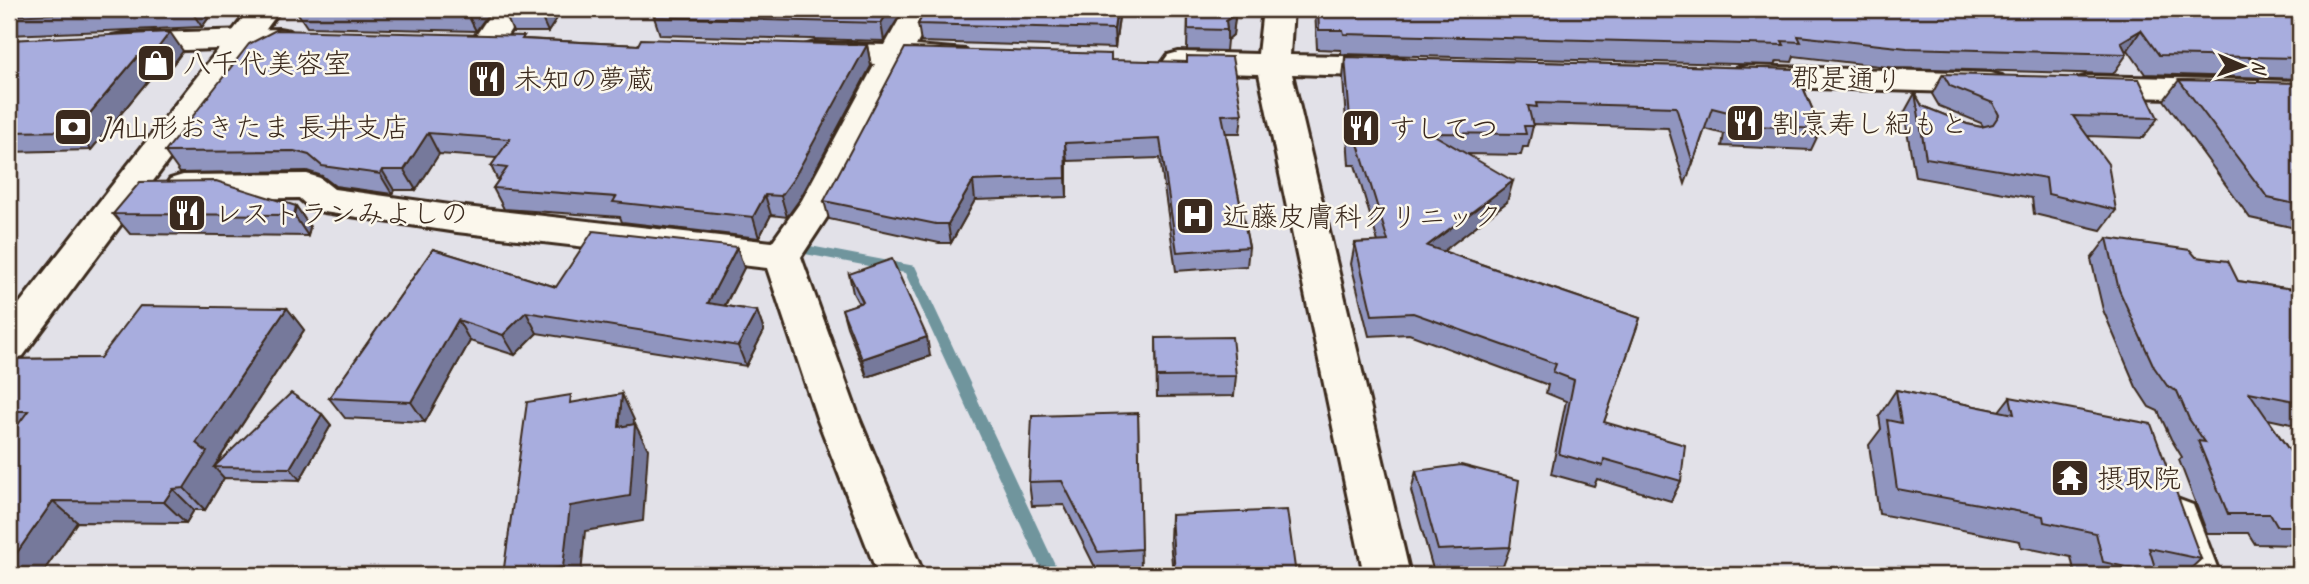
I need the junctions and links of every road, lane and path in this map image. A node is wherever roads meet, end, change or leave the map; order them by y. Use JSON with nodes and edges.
{"nodes":[{"id":1,"x":266,"y":9,"type":"edge"},
{"id":2,"x":509,"y":9,"type":"edge"},
{"id":3,"x":920,"y":9,"type":"edge"},
{"id":4,"x":1278,"y":9,"type":"edge"},
{"id":5,"x":243,"y":37,"type":"junction"},
{"id":6,"x":311,"y":39,"type":"edge"},
{"id":7,"x":92,"y":44,"type":"edge"},
{"id":8,"x":527,"y":45,"type":"edge"},
{"id":9,"x":786,"y":52,"type":"edge"},
{"id":10,"x":896,"y":55,"type":"junction"},
{"id":11,"x":979,"y":57,"type":"edge"},
{"id":12,"x":1147,"y":61,"type":"edge"},
{"id":13,"x":1273,"y":64,"type":"junction"},
{"id":14,"x":1428,"y":68,"type":"edge"},
{"id":15,"x":1715,"y":76,"type":"edge"},
{"id":16,"x":1906,"y":81,"type":"junction"},
{"id":17,"x":2017,"y":84,"type":"edge"},
{"id":18,"x":2059,"y":85,"type":"edge"},
{"id":19,"x":2300,"y":91,"type":"edge"},
{"id":20,"x":1924,"y":115,"type":"edge"},
{"id":21,"x":130,"y":188,"type":"junction"},
{"id":22,"x":782,"y":256,"type":"junction"},
{"id":23,"x":9,"y":345,"type":"edge"},
{"id":24,"x":2165,"y":487,"type":"edge"},
{"id":25,"x":896,"y":575,"type":"edge"},
{"id":26,"x":1387,"y":575,"type":"edge"},
{"id":27,"x":2197,"y":575,"type":"edge"}],
"edges":[{"from":1,"to":5,"type":"street"},
{"from":2,"to":8,"type":"street"},
{"from":3,"to":10,"type":"street"},
{"from":4,"to":13,"type":"street"},
{"from":5,"to":6,"type":"street"},
{"from":5,"to":7,"type":"street"},
{"from":5,"to":21,"type":"street"},
{"from":9,"to":10,"type":"street"},
{"from":10,"to":11,"type":"street"},
{"from":10,"to":22,"type":"street"},
{"from":12,"to":13,"type":"street"},
{"from":13,"to":14,"type":"street"},
{"from":13,"to":26,"type":"street"},
{"from":15,"to":16,"type":"street","name":"郡是通り"},
{"from":16,"to":17,"type":"street","name":"郡是通り"},
{"from":16,"to":20,"type":"street"},
{"from":18,"to":19,"type":"street"},
{"from":21,"to":22,"type":"street"},
{"from":21,"to":23,"type":"street"},
{"from":22,"to":25,"type":"street"},
{"from":24,"to":27,"type":"street"}]}
